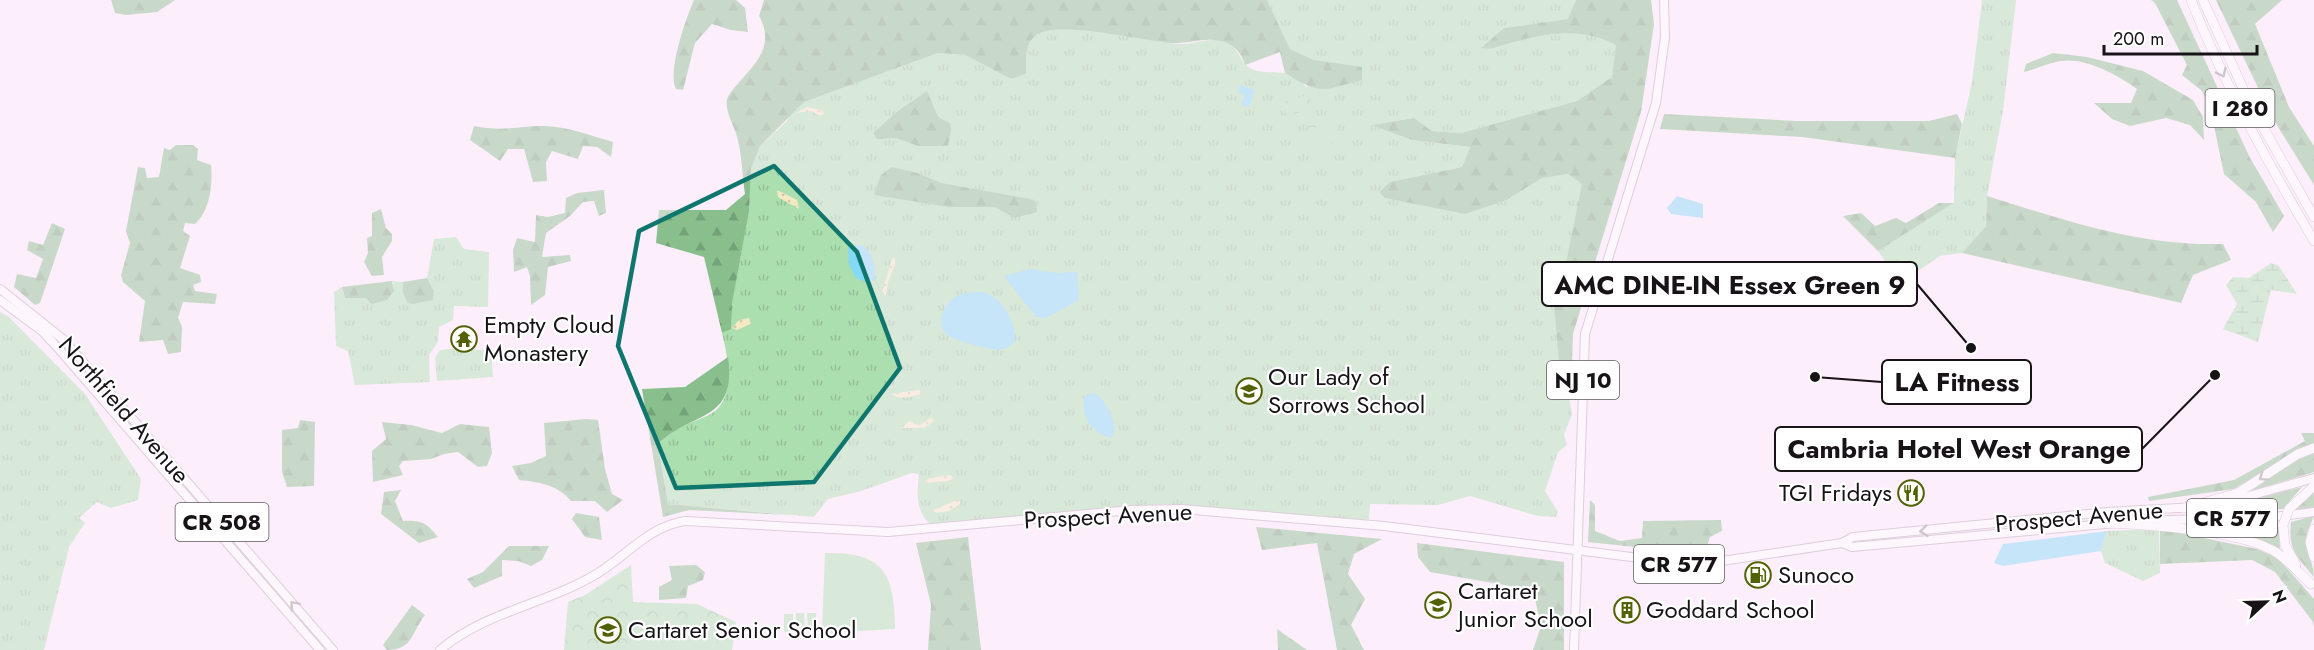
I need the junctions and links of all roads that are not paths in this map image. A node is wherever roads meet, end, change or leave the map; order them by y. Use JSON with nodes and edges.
{"nodes":[{"id":1,"x":1664,"y":0,"type":"edge"},
{"id":2,"x":2191,"y":0,"type":"edge"},
{"id":3,"x":2203,"y":0,"type":"edge"},
{"id":4,"x":2314,"y":217,"type":"edge"},
{"id":5,"x":2314,"y":241,"type":"edge"},
{"id":6,"x":0,"y":288,"type":"edge"},
{"id":7,"x":0,"y":300,"type":"edge"},
{"id":8,"x":2314,"y":448,"type":"edge"},
{"id":9,"x":2314,"y":478,"type":"edge"},
{"id":10,"x":2314,"y":486,"type":"edge"},
{"id":11,"x":2184,"y":508,"type":"junction"},
{"id":12,"x":2314,"y":512,"type":"edge"},
{"id":13,"x":2109,"y":524,"type":"junction"},
{"id":14,"x":218,"y":525,"type":"junction"},
{"id":15,"x":2314,"y":529,"type":"edge"},
{"id":16,"x":1842,"y":543,"type":"junction"},
{"id":17,"x":1577,"y":551,"type":"junction"},
{"id":18,"x":2314,"y":558,"type":"edge"},
{"id":19,"x":2312,"y":586,"type":"edge"},
{"id":20,"x":320,"y":650,"type":"edge"},
{"id":21,"x":333,"y":650,"type":"edge"},
{"id":22,"x":440,"y":650,"type":"edge"},
{"id":23,"x":1574,"y":650,"type":"edge"}],
"edges":[{"from":1,"to":17,"type":"main road","number":"NJ 10"},
{"from":2,"to":5,"type":"highway","number":"I 280","one_way":true},
{"from":3,"to":4,"type":"highway","number":"I 280"},
{"from":6,"to":14,"type":"main road","name":"Northfield Avenue","number":"CR 508"},
{"from":7,"to":14,"type":"main road","name":"Northfield Avenue","number":"CR 508"},
{"from":8,"to":11,"type":"highway","one_way":true},
{"from":9,"to":11,"type":"main road","name":"Prospect Avenue","number":"CR 577"},
{"from":10,"to":19,"type":"highway","bridge":true},
{"from":11,"to":16,"type":"main road","name":"Prospect Avenue","number":"CR 577","one_way":true},
{"from":12,"to":13,"type":"main road","name":"Prospect Avenue","number":"CR 577"},
{"from":13,"to":16,"type":"main road","name":"Prospect Avenue","number":"CR 577"},
{"from":13,"to":19,"type":"highway"},
{"from":14,"to":20,"type":"main road","name":"Northfield Avenue","number":"CR 508"},
{"from":21,"to":14,"type":"main road","name":"Northfield Avenue","number":"CR 508","one_way":true},
{"from":15,"to":18,"type":"highway"},
{"from":16,"to":17,"type":"main road","name":"Prospect Avenue","number":"CR 577"},
{"from":17,"to":22,"type":"main road","name":"Prospect Avenue"},
{"from":17,"to":23,"type":"main road"}]}
